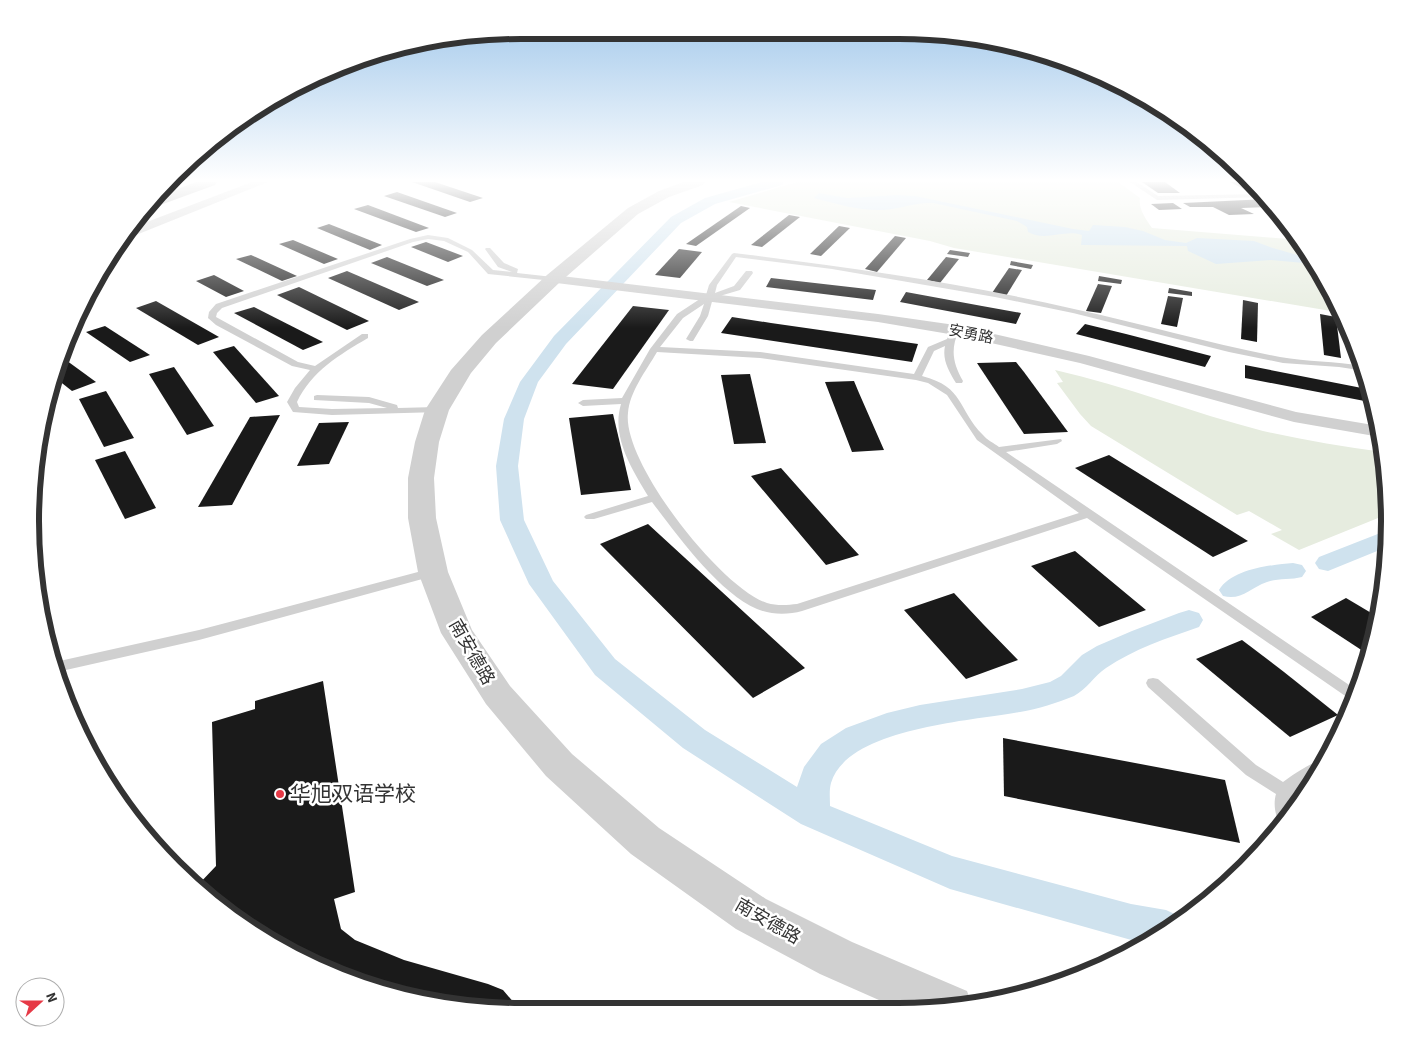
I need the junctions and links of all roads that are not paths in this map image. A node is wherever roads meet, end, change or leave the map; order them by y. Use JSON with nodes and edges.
{"nodes":[{"id":1,"x":606,"y":231,"type":"edge"},
{"id":2,"x":488,"y":249,"type":"dead end"},
{"id":3,"x":749,"y":273,"type":"dead end"},
{"id":4,"x":542,"y":278,"type":"junction"},
{"id":5,"x":709,"y":298,"type":"junction"},
{"id":6,"x":365,"y":336,"type":"dead end"},
{"id":7,"x":952,"y":336,"type":"junction"},
{"id":8,"x":690,"y":339,"type":"dead end"},
{"id":9,"x":654,"y":349,"type":"junction"},
{"id":10,"x":1356,"y":367,"type":"edge"},
{"id":11,"x":314,"y":368,"type":"junction"},
{"id":12,"x":917,"y":377,"type":"junction"},
{"id":13,"x":959,"y":381,"type":"dead end"},
{"id":14,"x":317,"y":398,"type":"dead end"},
{"id":15,"x":624,"y":401,"type":"junction"},
{"id":16,"x":583,"y":403,"type":"dead end"},
{"id":17,"x":400,"y":409,"type":"junction"},
{"id":18,"x":437,"y":410,"type":"junction"},
{"id":19,"x":1373,"y":431,"type":"edge"},
{"id":20,"x":1057,"y":441,"type":"dead end"},
{"id":21,"x":998,"y":450,"type":"junction"},
{"id":22,"x":654,"y":498,"type":"junction"},
{"id":23,"x":1088,"y":514,"type":"junction"},
{"id":24,"x":590,"y":516,"type":"dead end"},
{"id":25,"x":433,"y":572,"type":"junction"},
{"id":26,"x":61,"y":666,"type":"edge"},
{"id":27,"x":1153,"y":683,"type":"dead end"},
{"id":28,"x":1350,"y":693,"type":"edge"},
{"id":29,"x":1309,"y":774,"type":"edge"},
{"id":30,"x":1284,"y":791,"type":"junction"},
{"id":31,"x":1284,"y":812,"type":"edge"},
{"id":32,"x":935,"y":1002,"type":"edge"}],
"edges":[{"from":1,"to":4,"type":"street","name":"南安德路"},
{"from":2,"to":4,"type":"lane"},
{"from":3,"to":5,"type":"lane"},
{"from":4,"to":5,"type":"street","name":"安勇路"},
{"from":4,"to":11,"type":"lane"},
{"from":4,"to":18,"type":"street","name":"南安德路"},
{"from":5,"to":7,"type":"street","name":"安勇路"},
{"from":5,"to":8,"type":"lane"},
{"from":5,"to":9,"type":"lane"},
{"from":5,"to":10,"type":"lane"},
{"from":6,"to":11,"type":"lane"},
{"from":7,"to":12,"type":"lane"},
{"from":7,"to":13,"type":"lane"},
{"from":7,"to":19,"type":"street","name":"安勇路"},
{"from":9,"to":12,"type":"lane"},
{"from":9,"to":15,"type":"lane"},
{"from":11,"to":17,"type":"lane"},
{"from":12,"to":21,"type":"lane"},
{"from":14,"to":17,"type":"lane"},
{"from":15,"to":16,"type":"lane"},
{"from":15,"to":22,"type":"lane"},
{"from":17,"to":18,"type":"lane"},
{"from":18,"to":25,"type":"street","name":"南安德路"},
{"from":20,"to":21,"type":"lane"},
{"from":21,"to":23,"type":"lane"},
{"from":22,"to":23,"type":"lane"},
{"from":22,"to":24,"type":"lane"},
{"from":23,"to":28,"type":"lane"},
{"from":25,"to":26,"type":"lane"},
{"from":25,"to":32,"type":"street","name":"南安德路"},
{"from":27,"to":30,"type":"lane"},
{"from":29,"to":30,"type":"lane"},
{"from":30,"to":31,"type":"lane"}]}
